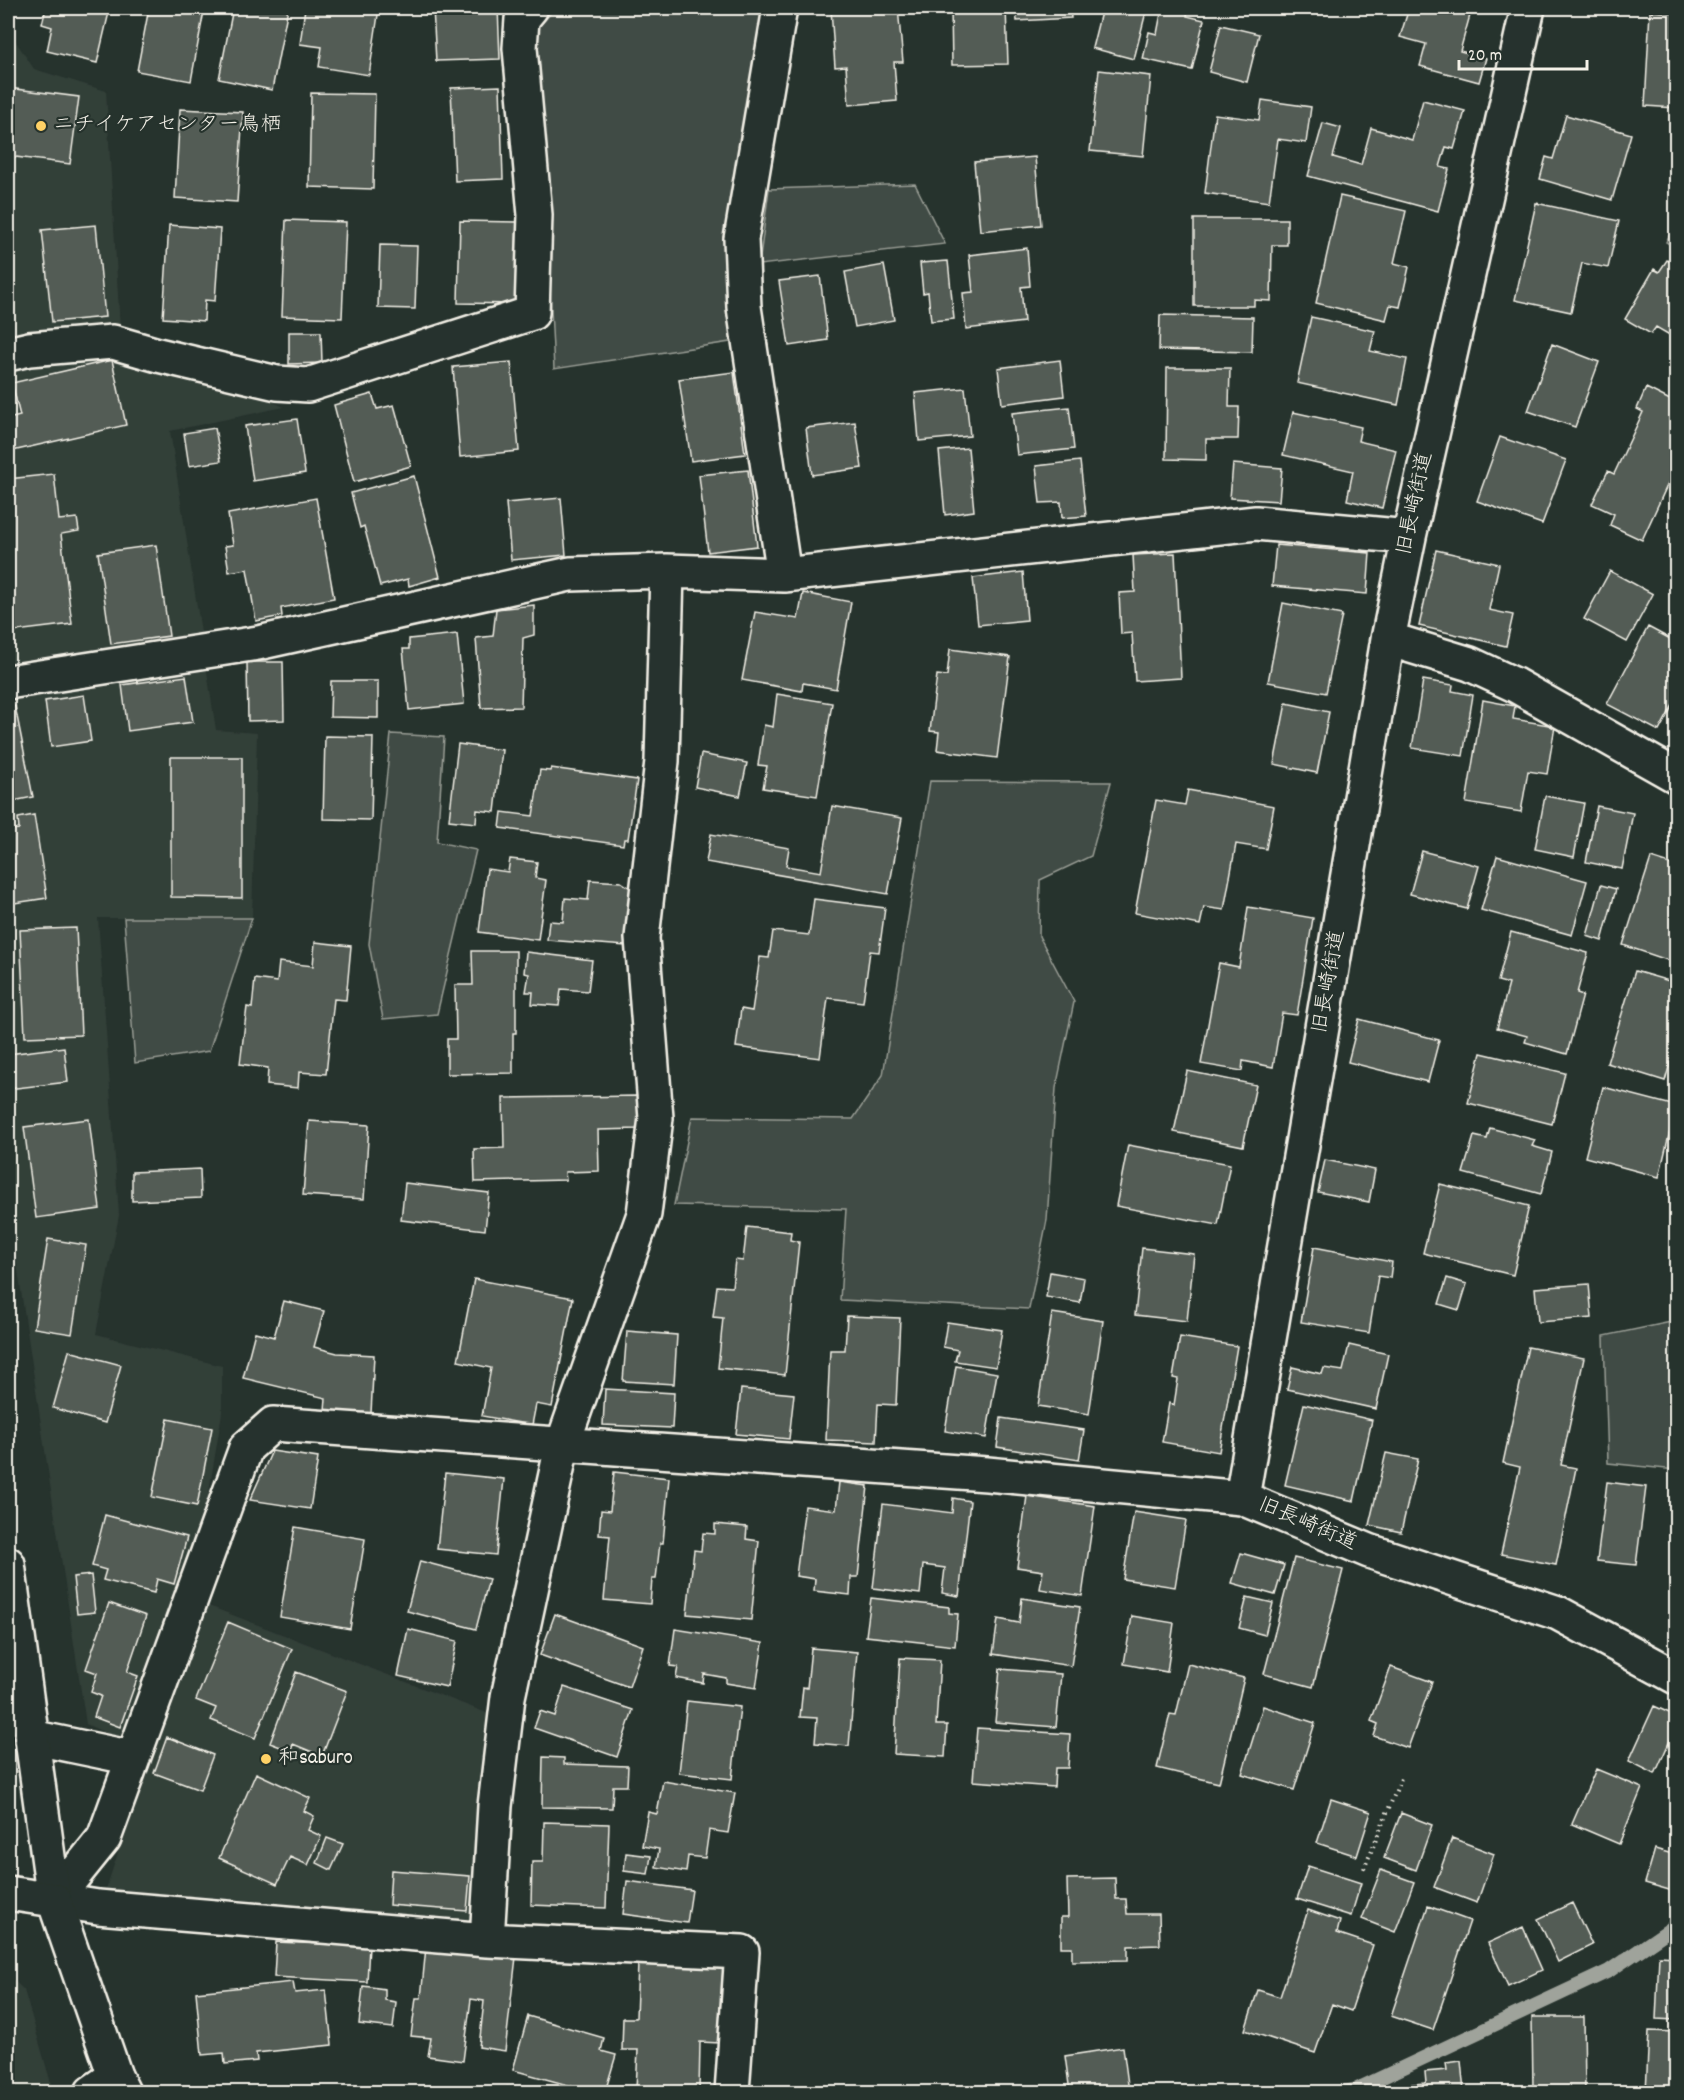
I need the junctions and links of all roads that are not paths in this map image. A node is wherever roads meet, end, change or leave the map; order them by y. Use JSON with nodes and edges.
{"nodes":[{"id":1,"x":531,"y":8,"type":"edge"},
{"id":2,"x":780,"y":8,"type":"edge"},
{"id":3,"x":1528,"y":8,"type":"edge"},
{"id":4,"x":8,"y":354,"type":"edge"},
{"id":5,"x":1408,"y":537,"type":"junction"},
{"id":6,"x":667,"y":571,"type":"junction"},
{"id":7,"x":784,"y":575,"type":"junction"},
{"id":8,"x":1388,"y":639,"type":"junction"},
{"id":9,"x":8,"y":682,"type":"edge"},
{"id":10,"x":1677,"y":776,"type":"edge"},
{"id":11,"x":562,"y":1446,"type":"junction"},
{"id":12,"x":1242,"y":1498,"type":"junction"},
{"id":13,"x":8,"y":1564,"type":"edge"},
{"id":14,"x":1677,"y":1677,"type":"edge"},
{"id":15,"x":31,"y":1737,"type":"junction"},
{"id":16,"x":133,"y":1758,"type":"junction"},
{"id":17,"x":8,"y":1893,"type":"edge"},
{"id":18,"x":54,"y":1900,"type":"junction"},
{"id":19,"x":487,"y":1940,"type":"junction"},
{"id":20,"x":110,"y":2087,"type":"edge"},
{"id":21,"x":732,"y":2092,"type":"edge"}],
"edges":[{"from":1,"to":4,"type":"street"},
{"from":2,"to":7,"type":"street"},
{"from":3,"to":5,"type":"street","name":"旧長崎街道"},
{"from":5,"to":7,"type":"street"},
{"from":5,"to":8,"type":"street","name":"旧長崎街道"},
{"from":6,"to":7,"type":"street"},
{"from":6,"to":9,"type":"street"},
{"from":6,"to":11,"type":"street"},
{"from":8,"to":10,"type":"street"},
{"from":8,"to":12,"type":"street","name":"旧長崎街道"},
{"from":11,"to":12,"type":"street"},
{"from":11,"to":16,"type":"street"},
{"from":11,"to":19,"type":"street"},
{"from":12,"to":14,"type":"street","name":"旧長崎街道"},
{"from":13,"to":15,"type":"street"},
{"from":15,"to":16,"type":"street"},
{"from":15,"to":18,"type":"street"},
{"from":16,"to":18,"type":"street"},
{"from":17,"to":18,"type":"street"},
{"from":18,"to":19,"type":"street"},
{"from":18,"to":20,"type":"street"},
{"from":19,"to":21,"type":"street"}]}
